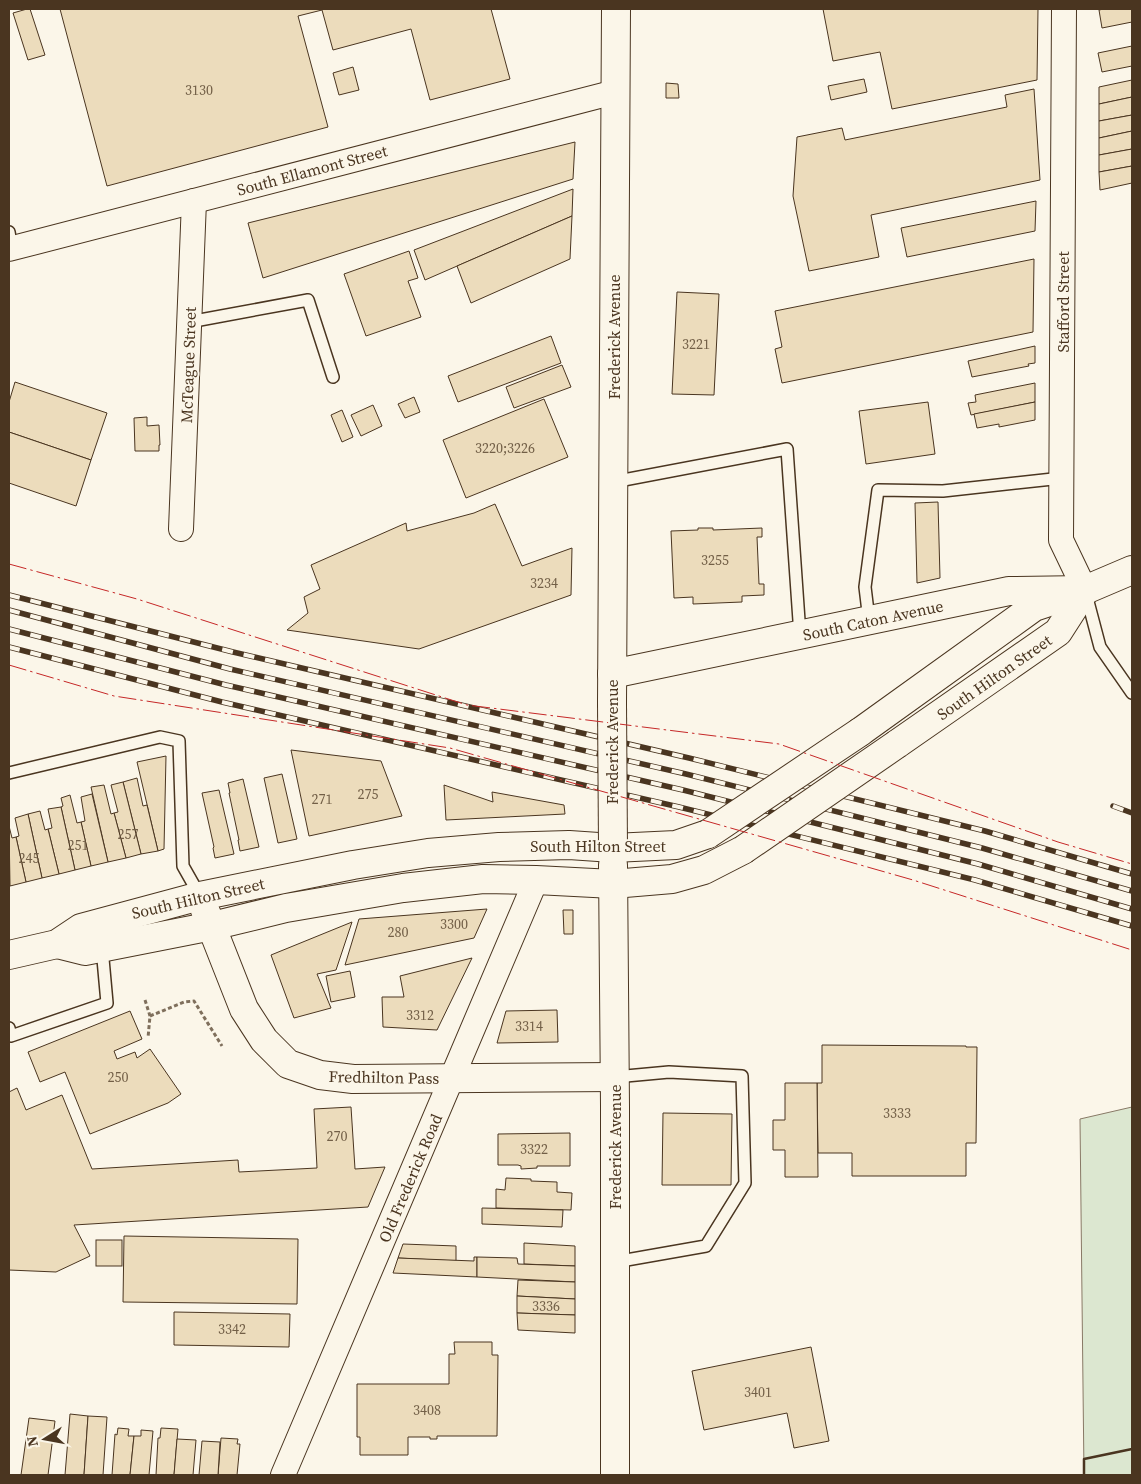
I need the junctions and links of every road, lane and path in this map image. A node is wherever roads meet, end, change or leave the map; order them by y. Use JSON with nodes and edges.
{"nodes":[{"id":1,"x":616,"y":9,"type":"edge"},
{"id":2,"x":1064,"y":9,"type":"edge"},
{"id":3,"x":615,"y":92,"type":"junction"},
{"id":4,"x":194,"y":201,"type":"junction"},
{"id":5,"x":10,"y":243,"type":"edge"},
{"id":6,"x":190,"y":322,"type":"junction"},
{"id":7,"x":333,"y":378,"type":"dead end"},
{"id":8,"x":1062,"y":478,"type":"junction"},
{"id":9,"x":613,"y":482,"type":"junction"},
{"id":10,"x":182,"y":529,"type":"dead end"},
{"id":11,"x":1132,"y":570,"type":"edge"},
{"id":12,"x":1084,"y":590,"type":"junction"},
{"id":13,"x":869,"y":620,"type":"junction"},
{"id":14,"x":800,"y":635,"type":"junction"},
{"id":15,"x":612,"y":674,"type":"junction"},
{"id":16,"x":1132,"y":693,"type":"edge"},
{"id":17,"x":9,"y":773,"type":"edge"},
{"id":18,"x":613,"y":848,"type":"junction"},
{"id":19,"x":536,"y":880,"type":"junction"},
{"id":20,"x":613,"y":884,"type":"junction"},
{"id":21,"x":200,"y":896,"type":"junction"},
{"id":22,"x":212,"y":926,"type":"junction"},
{"id":23,"x":57,"y":944,"type":"junction"},
{"id":24,"x":102,"y":948,"type":"junction"},
{"id":25,"x":9,"y":955,"type":"edge"},
{"id":26,"x":145,"y":1000,"type":"dead end"},
{"id":27,"x":150,"y":1016,"type":"junction"},
{"id":28,"x":9,"y":1028,"type":"edge"},
{"id":29,"x":148,"y":1038,"type":"dead end"},
{"id":30,"x":222,"y":1046,"type":"dead end"},
{"id":31,"x":614,"y":1077,"type":"junction"},
{"id":32,"x":452,"y":1078,"type":"junction"},
{"id":33,"x":615,"y":1262,"type":"junction"},
{"id":34,"x":283,"y":1475,"type":"edge"},
{"id":35,"x":615,"y":1475,"type":"edge"}],
"edges":[{"from":1,"to":3,"type":"main road","name":"Frederick Avenue"},
{"from":2,"to":8,"type":"street","name":"Stafford Street"},
{"from":3,"to":4,"type":"street","name":"South Ellamont Street"},
{"from":3,"to":9,"type":"main road","name":"Frederick Avenue"},
{"from":4,"to":5,"type":"street","name":"South Ellamont Street"},
{"from":4,"to":6,"type":"street","name":"McTeague Street"},
{"from":6,"to":7,"type":"lane"},
{"from":6,"to":10,"type":"street","name":"McTeague Street"},
{"from":8,"to":12,"type":"street","name":"Stafford Street"},
{"from":8,"to":13,"type":"lane"},
{"from":9,"to":14,"type":"lane"},
{"from":9,"to":15,"type":"main road","name":"Frederick Avenue"},
{"from":11,"to":12,"type":"main road","name":"South Caton Avenue"},
{"from":12,"to":13,"type":"main road","name":"South Caton Avenue"},
{"from":12,"to":16,"type":"lane"},
{"from":12,"to":18,"type":"main road","name":"South Hilton Street","bridge":true},
{"from":12,"to":20,"type":"main road","name":"South Hilton Street","bridge":true},
{"from":13,"to":14,"type":"main road","name":"South Caton Avenue"},
{"from":14,"to":15,"type":"main road","name":"South Caton Avenue"},
{"from":15,"to":18,"type":"main road","name":"Frederick Avenue","bridge":true},
{"from":17,"to":21,"type":"lane"},
{"from":18,"to":20,"type":"main road","name":"Frederick Avenue"},
{"from":18,"to":21,"type":"main road","name":"South Hilton Street"},
{"from":19,"to":20,"type":"main road","name":"South Hilton Street"},
{"from":19,"to":22,"type":"main road","name":"South Hilton Street"},
{"from":19,"to":32,"type":"street","name":"Old Frederick Road"},
{"from":20,"to":31,"type":"main road","name":"Frederick Avenue"},
{"from":21,"to":22,"type":"main road","name":"Fredhilton Pass"},
{"from":21,"to":23,"type":"main road","name":"South Hilton Street"},
{"from":22,"to":24,"type":"main road","name":"South Hilton Street"},
{"from":22,"to":32,"type":"main road","name":"Fredhilton Pass"},
{"from":23,"to":24,"type":"main road","name":"South Hilton Street"},
{"from":23,"to":25,"type":"main road","name":"South Hilton Street"},
{"from":24,"to":28,"type":"lane"},
{"from":26,"to":27,"type":"path"},
{"from":27,"to":29,"type":"path"},
{"from":27,"to":30,"type":"path"},
{"from":31,"to":32,"type":"main road","name":"Fredhilton Pass"},
{"from":31,"to":33,"type":"main road","name":"Frederick Avenue"},
{"from":31,"to":33,"type":"lane"},
{"from":32,"to":34,"type":"street","name":"Old Frederick Road"},
{"from":33,"to":35,"type":"main road","name":"Frederick Avenue"}]}
